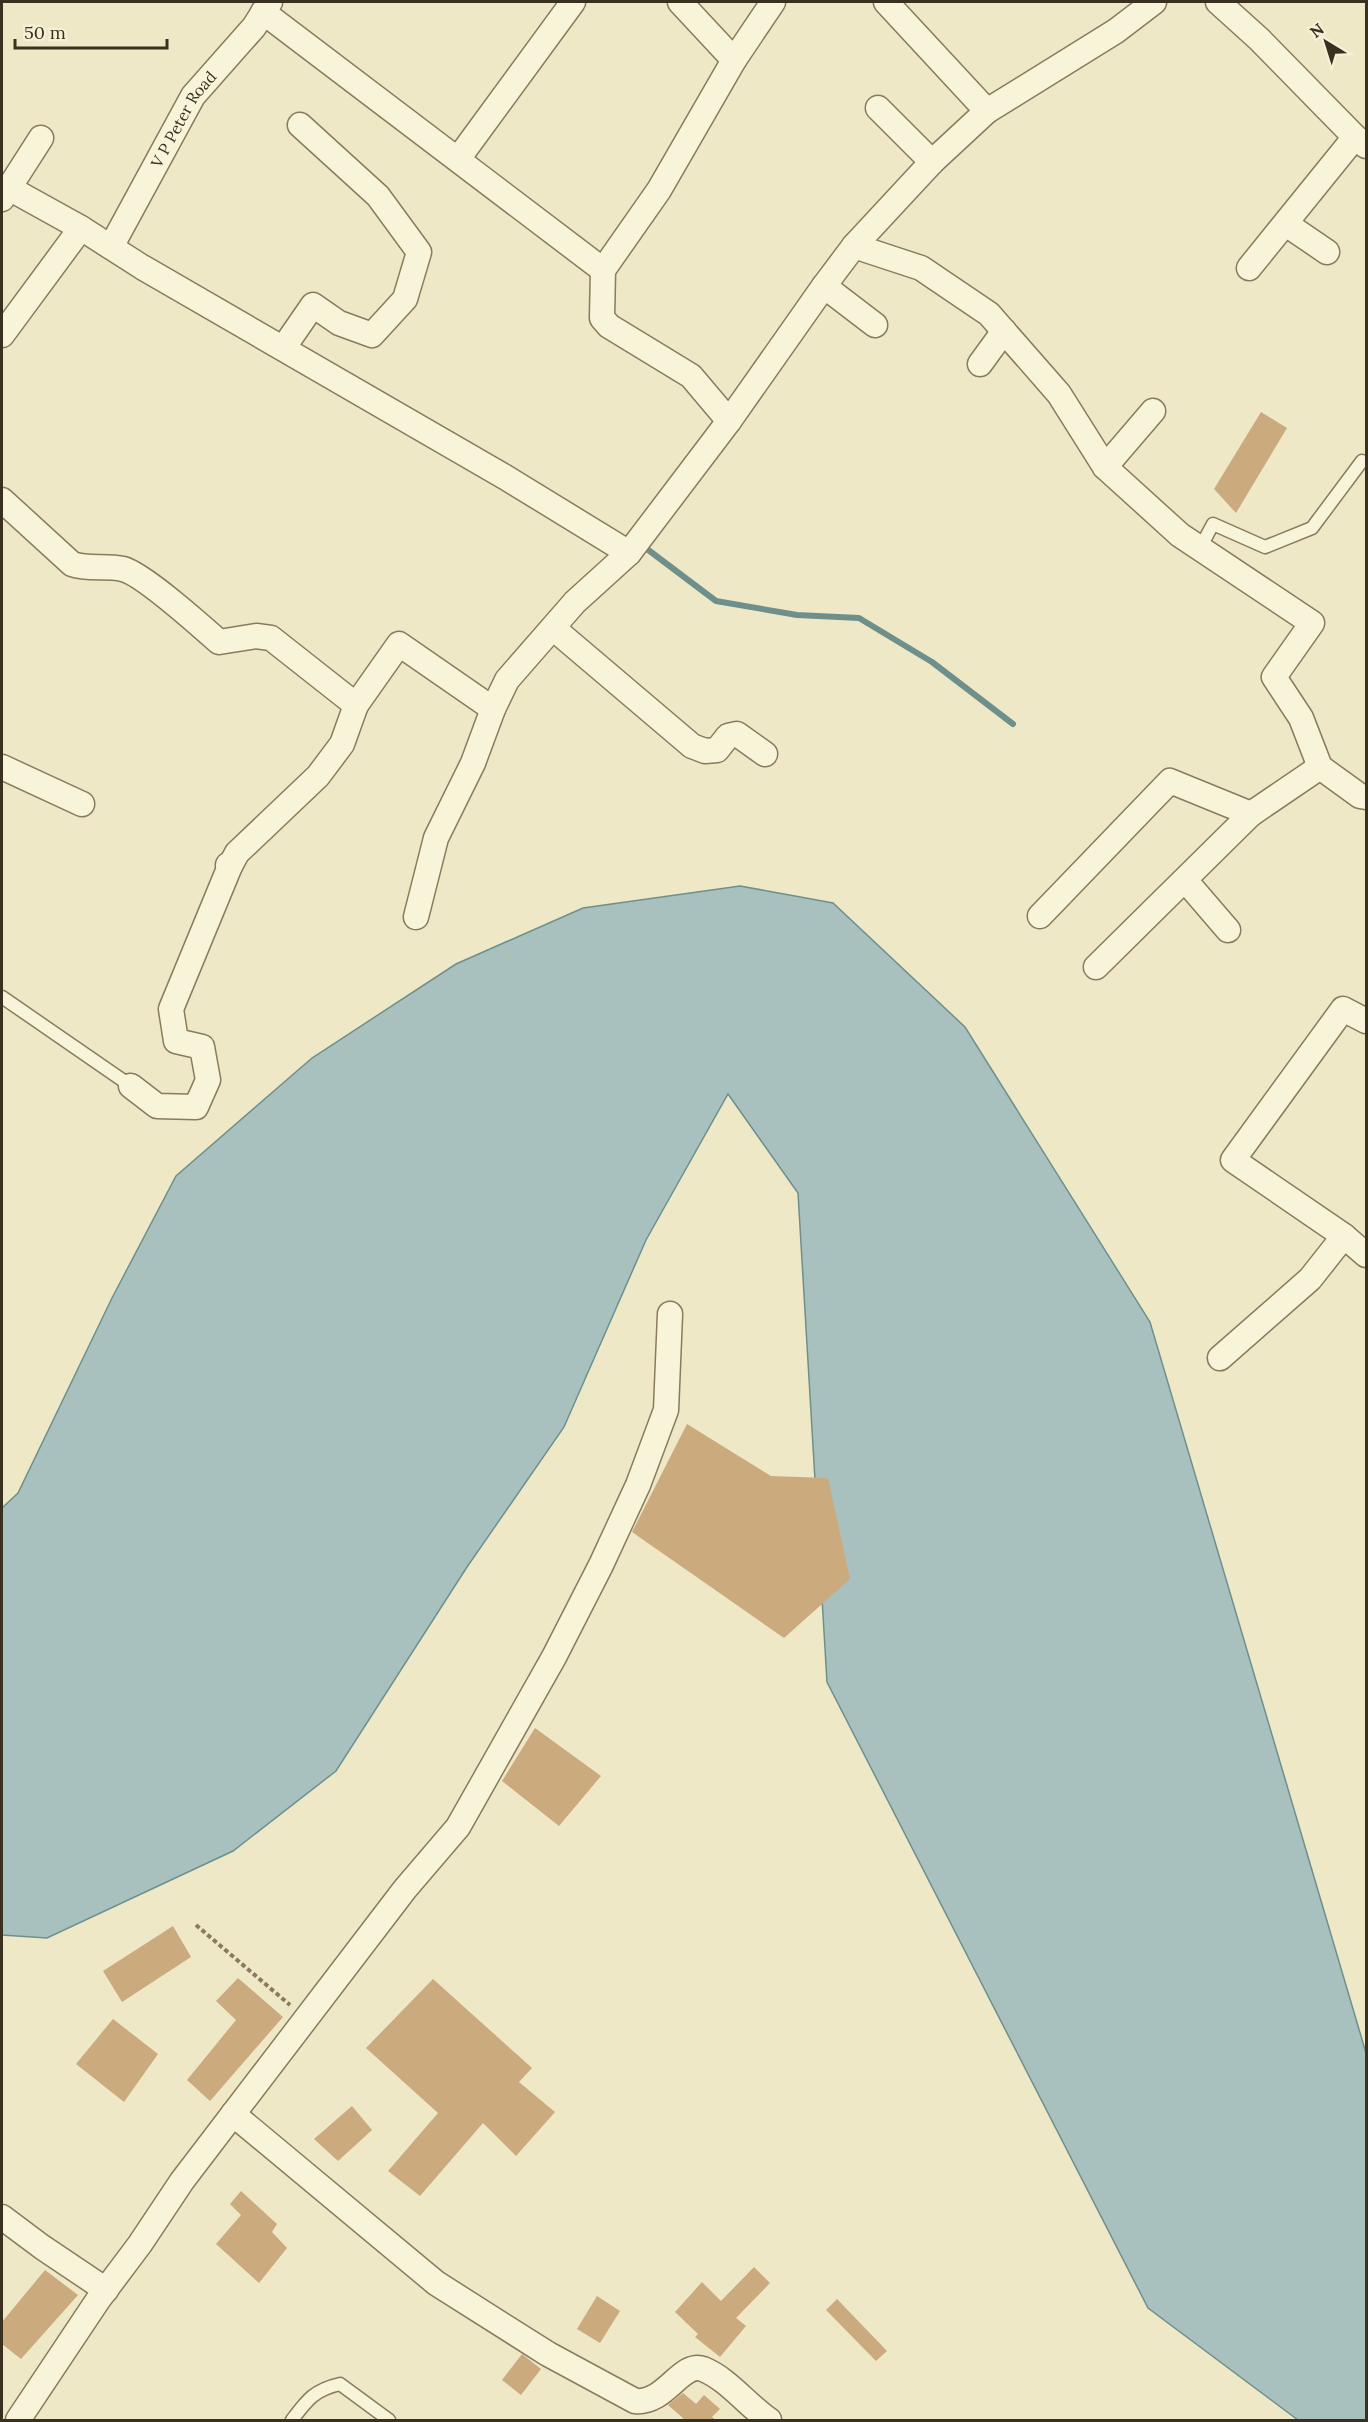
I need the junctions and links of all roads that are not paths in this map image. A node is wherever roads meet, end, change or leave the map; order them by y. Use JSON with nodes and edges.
{"nodes":[{"id":1,"x":573,"y":2,"type":"edge"},
{"id":2,"x":680,"y":2,"type":"edge"},
{"id":3,"x":773,"y":2,"type":"edge"},
{"id":4,"x":886,"y":2,"type":"edge"},
{"id":5,"x":1154,"y":2,"type":"edge"},
{"id":6,"x":1218,"y":2,"type":"edge"},
{"id":7,"x":266,"y":7,"type":"edge"},
{"id":8,"x":734,"y":60,"type":"junction"},
{"id":9,"x":878,"y":108,"type":"dead end"},
{"id":10,"x":987,"y":111,"type":"junction"},
{"id":11,"x":300,"y":125,"type":"dead end"},
{"id":12,"x":41,"y":138,"type":"dead end"},
{"id":13,"x":1361,"y":141,"type":"edge"},
{"id":14,"x":458,"y":159,"type":"junction"},
{"id":15,"x":932,"y":162,"type":"junction"},
{"id":16,"x":3,"y":193,"type":"edge"},
{"id":17,"x":1286,"y":224,"type":"junction"},
{"id":18,"x":81,"y":228,"type":"junction"},
{"id":19,"x":855,"y":246,"type":"junction"},
{"id":20,"x":111,"y":247,"type":"junction"},
{"id":21,"x":1327,"y":252,"type":"dead end"},
{"id":22,"x":1249,"y":268,"type":"dead end"},
{"id":23,"x":603,"y":270,"type":"junction"},
{"id":24,"x":824,"y":286,"type":"junction"},
{"id":25,"x":875,"y":325,"type":"dead end"},
{"id":26,"x":1004,"y":331,"type":"junction"},
{"id":27,"x":2,"y":335,"type":"edge"},
{"id":28,"x":284,"y":347,"type":"junction"},
{"id":29,"x":980,"y":364,"type":"dead end"},
{"id":30,"x":1153,"y":411,"type":"dead end"},
{"id":31,"x":729,"y":422,"type":"junction"},
{"id":32,"x":1362,"y":460,"type":"dead end"},
{"id":33,"x":1105,"y":467,"type":"junction"},
{"id":34,"x":2,"y":500,"type":"edge"},
{"id":35,"x":1200,"y":549,"type":"junction"},
{"id":36,"x":629,"y":553,"type":"junction"},
{"id":37,"x":553,"y":628,"type":"junction"},
{"id":38,"x":356,"y":705,"type":"junction"},
{"id":39,"x":494,"y":709,"type":"junction"},
{"id":40,"x":765,"y":754,"type":"dead end"},
{"id":41,"x":2,"y":767,"type":"edge"},
{"id":42,"x":1320,"y":768,"type":"junction"},
{"id":43,"x":1366,"y":797,"type":"edge"},
{"id":44,"x":82,"y":804,"type":"dead end"},
{"id":45,"x":1251,"y":814,"type":"junction"},
{"id":46,"x":1185,"y":880,"type":"junction"},
{"id":47,"x":1040,"y":916,"type":"dead end"},
{"id":48,"x":416,"y":917,"type":"dead end"},
{"id":49,"x":1228,"y":930,"type":"dead end"},
{"id":50,"x":1096,"y":967,"type":"dead end"},
{"id":51,"x":2,"y":997,"type":"edge"},
{"id":52,"x":1366,"y":1021,"type":"edge"},
{"id":53,"x":131,"y":1086,"type":"joint"},
{"id":54,"x":1344,"y":1236,"type":"junction"},
{"id":55,"x":1366,"y":1255,"type":"edge"},
{"id":56,"x":669,"y":1314,"type":"dead end"},
{"id":57,"x":1220,"y":1358,"type":"dead end"},
{"id":58,"x":233,"y":2114,"type":"junction"},
{"id":59,"x":2,"y":2217,"type":"edge"},
{"id":60,"x":106,"y":2290,"type":"junction"},
{"id":61,"x":18,"y":2421,"type":"edge"},
{"id":62,"x":292,"y":2421,"type":"edge"},
{"id":63,"x":389,"y":2421,"type":"edge"},
{"id":64,"x":769,"y":2421,"type":"edge"}],
"edges":[{"from":1,"to":14,"type":"street"},
{"from":2,"to":8,"type":"street"},
{"from":3,"to":8,"type":"street"},
{"from":4,"to":10,"type":"street"},
{"from":5,"to":10,"type":"street"},
{"from":6,"to":13,"type":"street"},
{"from":7,"to":14,"type":"street"},
{"from":7,"to":20,"type":"street","name":"V P Peter Road"},
{"from":8,"to":23,"type":"street"},
{"from":9,"to":15,"type":"street"},
{"from":10,"to":15,"type":"street"},
{"from":11,"to":28,"type":"street"},
{"from":12,"to":16,"type":"street"},
{"from":13,"to":17,"type":"street"},
{"from":14,"to":23,"type":"street"},
{"from":15,"to":19,"type":"street"},
{"from":16,"to":18,"type":"street"},
{"from":17,"to":21,"type":"street"},
{"from":17,"to":22,"type":"street"},
{"from":18,"to":20,"type":"street"},
{"from":18,"to":27,"type":"street"},
{"from":19,"to":24,"type":"street"},
{"from":19,"to":26,"type":"street"},
{"from":20,"to":28,"type":"street"},
{"from":23,"to":31,"type":"street"},
{"from":24,"to":25,"type":"street"},
{"from":24,"to":31,"type":"street"},
{"from":26,"to":29,"type":"street"},
{"from":26,"to":33,"type":"street"},
{"from":28,"to":36,"type":"street"},
{"from":30,"to":33,"type":"street"},
{"from":31,"to":36,"type":"street"},
{"from":32,"to":35,"type":"lane"},
{"from":33,"to":35,"type":"street"},
{"from":34,"to":38,"type":"street"},
{"from":35,"to":42,"type":"street"},
{"from":36,"to":37,"type":"street"},
{"from":37,"to":39,"type":"street"},
{"from":37,"to":40,"type":"street"},
{"from":38,"to":39,"type":"street"},
{"from":38,"to":53,"type":"street"},
{"from":39,"to":48,"type":"street"},
{"from":41,"to":44,"type":"street"},
{"from":42,"to":43,"type":"street"},
{"from":42,"to":45,"type":"street"},
{"from":45,"to":46,"type":"street"},
{"from":45,"to":47,"type":"street"},
{"from":46,"to":49,"type":"street"},
{"from":46,"to":50,"type":"street"},
{"from":51,"to":53,"type":"lane"},
{"from":52,"to":54,"type":"street"},
{"from":54,"to":55,"type":"street"},
{"from":54,"to":57,"type":"street"},
{"from":56,"to":58,"type":"street"},
{"from":58,"to":60,"type":"street"},
{"from":58,"to":64,"type":"street"},
{"from":59,"to":60,"type":"street"},
{"from":60,"to":61,"type":"street"},
{"from":62,"to":63,"type":"lane"}]}
